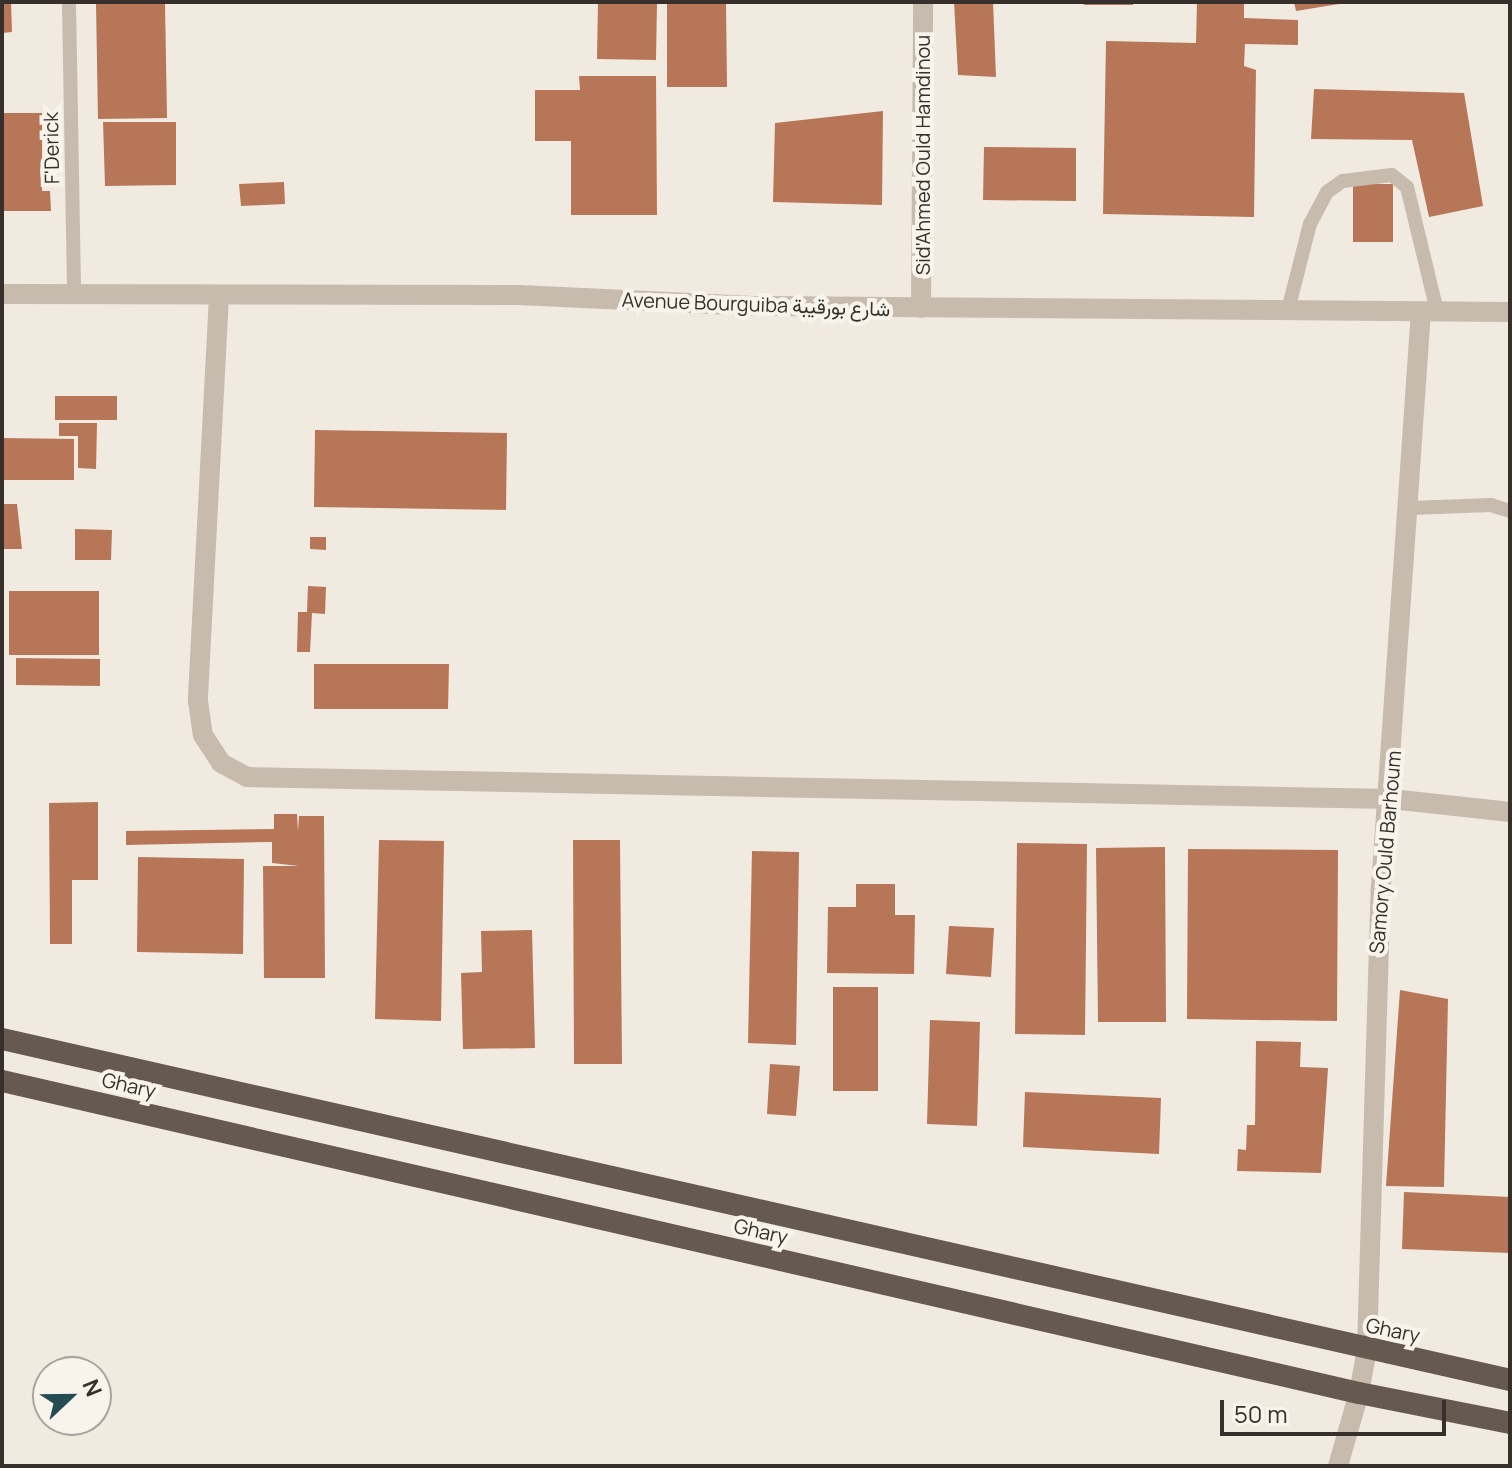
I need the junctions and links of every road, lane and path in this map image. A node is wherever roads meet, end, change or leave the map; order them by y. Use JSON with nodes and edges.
{"nodes":[{"id":1,"x":69,"y":2,"type":"edge"},
{"id":2,"x":923,"y":2,"type":"edge"},
{"id":3,"x":2,"y":294,"type":"edge"},
{"id":4,"x":74,"y":294,"type":"junction"},
{"id":5,"x":219,"y":296,"type":"junction"},
{"id":6,"x":921,"y":308,"type":"junction"},
{"id":7,"x":1288,"y":310,"type":"junction"},
{"id":8,"x":1429,"y":311,"type":"junction"},
{"id":9,"x":1510,"y":312,"type":"edge"},
{"id":10,"x":1410,"y":508,"type":"junction"},
{"id":11,"x":1510,"y":511,"type":"edge"},
{"id":12,"x":1391,"y":799,"type":"junction"},
{"id":13,"x":1510,"y":812,"type":"edge"},
{"id":14,"x":2,"y":1039,"type":"edge"},
{"id":15,"x":2,"y":1081,"type":"edge"},
{"id":16,"x":1367,"y":1349,"type":"junction"},
{"id":17,"x":1510,"y":1380,"type":"edge"},
{"id":18,"x":1359,"y":1393,"type":"junction"},
{"id":19,"x":1510,"y":1423,"type":"edge"},
{"id":20,"x":1338,"y":1466,"type":"edge"}],
"edges":[{"from":1,"to":4,"type":"lane","name":"F'Derick"},
{"from":2,"to":6,"type":"street","name":"Sid'Ahmed Ould Hamdinou"},
{"from":3,"to":4,"type":"street","name":"Avenue Bourguiba شارع بورقيبة"},
{"from":4,"to":5,"type":"street","name":"Avenue Bourguiba شارع بورقيبة"},
{"from":5,"to":6,"type":"street","name":"Avenue Bourguiba شارع بورقيبة"},
{"from":5,"to":12,"type":"street"},
{"from":6,"to":7,"type":"street","name":"Avenue Bourguiba شارع بورقيبة"},
{"from":7,"to":8,"type":"street","name":"Avenue Bourguiba شارع بورقيبة"},
{"from":7,"to":8,"type":"lane"},
{"from":8,"to":9,"type":"street","name":"Avenue Bourguiba شارع بورقيبة"},
{"from":8,"to":10,"type":"street","name":"Samory Ould Barhoum"},
{"from":10,"to":11,"type":"lane"},
{"from":10,"to":12,"type":"street","name":"Samory Ould Barhoum"},
{"from":12,"to":13,"type":"street"},
{"from":12,"to":16,"type":"street","name":"Samory Ould Barhoum"},
{"from":14,"to":16,"type":"highway","name":"Ghary"},
{"from":15,"to":18,"type":"highway","name":"Ghary"},
{"from":16,"to":17,"type":"highway","name":"Ghary"},
{"from":16,"to":18,"type":"street","name":"Samory Ould Barhoum"},
{"from":18,"to":19,"type":"highway","name":"Ghary"},
{"from":18,"to":20,"type":"street","name":"Samory Ould Barhoum"}]}
